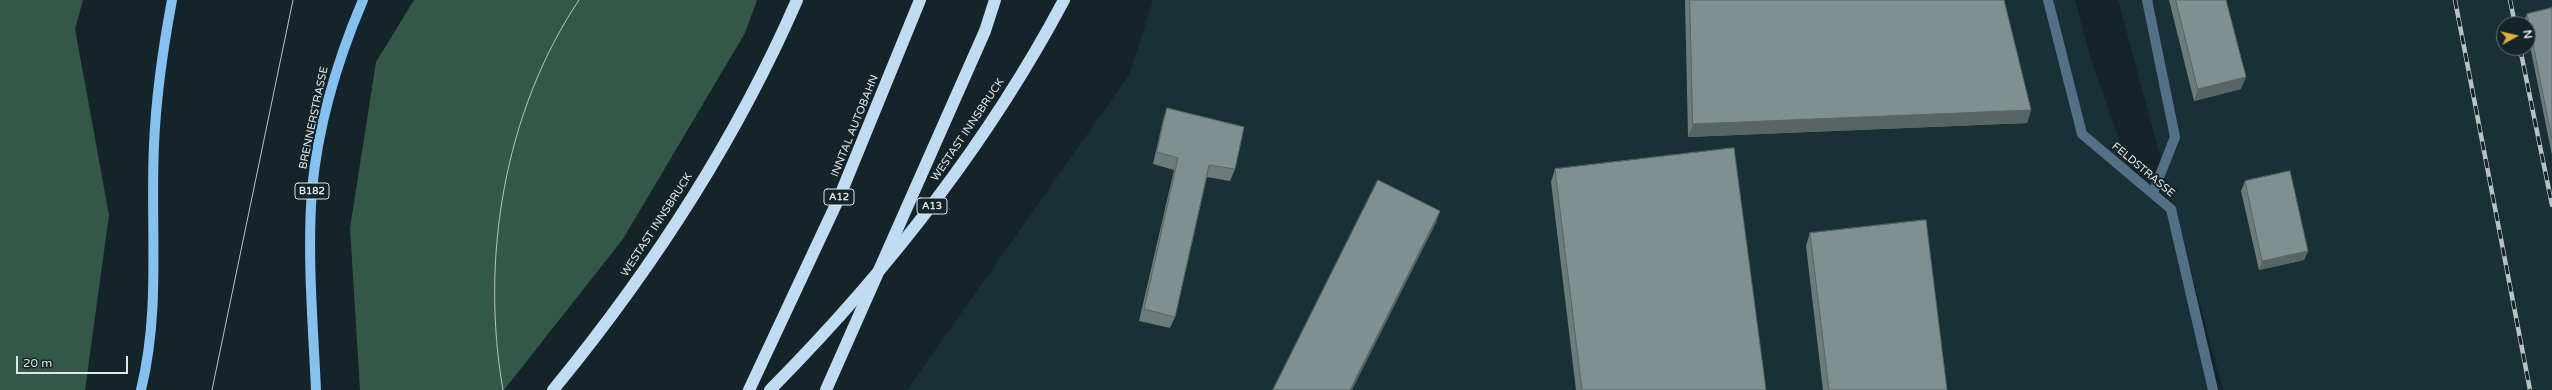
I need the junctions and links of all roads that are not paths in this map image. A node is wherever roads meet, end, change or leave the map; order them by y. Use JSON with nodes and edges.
{"nodes":[{"id":1,"x":172,"y":0,"type":"edge"},
{"id":2,"x":362,"y":0,"type":"edge"},
{"id":3,"x":797,"y":0,"type":"edge"},
{"id":4,"x":920,"y":0,"type":"edge"},
{"id":5,"x":995,"y":0,"type":"edge"},
{"id":6,"x":1064,"y":0,"type":"edge"},
{"id":7,"x":2048,"y":0,"type":"edge"},
{"id":8,"x":2147,"y":0,"type":"edge"},
{"id":9,"x":2153,"y":193,"type":"junction"},
{"id":10,"x":141,"y":390,"type":"edge"},
{"id":11,"x":316,"y":390,"type":"edge"},
{"id":12,"x":553,"y":390,"type":"edge"},
{"id":13,"x":749,"y":390,"type":"edge"},
{"id":14,"x":770,"y":390,"type":"edge"},
{"id":15,"x":826,"y":390,"type":"edge"},
{"id":16,"x":2213,"y":390,"type":"edge"}],
"edges":[{"from":1,"to":10,"type":"main road"},
{"from":2,"to":11,"type":"main road","name":"BRENNERSTRASSE","number":"B182"},
{"from":3,"to":12,"type":"highway","name":"WESTAST INNSBRUCK"},
{"from":4,"to":13,"type":"highway","name":"INNTAL AUTOBAHN","number":"A12"},
{"from":5,"to":15,"type":"highway"},
{"from":6,"to":14,"type":"highway","name":"WESTAST INNSBRUCK","number":"A13","bridge":true},
{"from":7,"to":9,"type":"street","name":"FELDSTRASSE"},
{"from":8,"to":9,"type":"street"},
{"from":9,"to":16,"type":"street","name":"FELDSTRASSE"}]}
